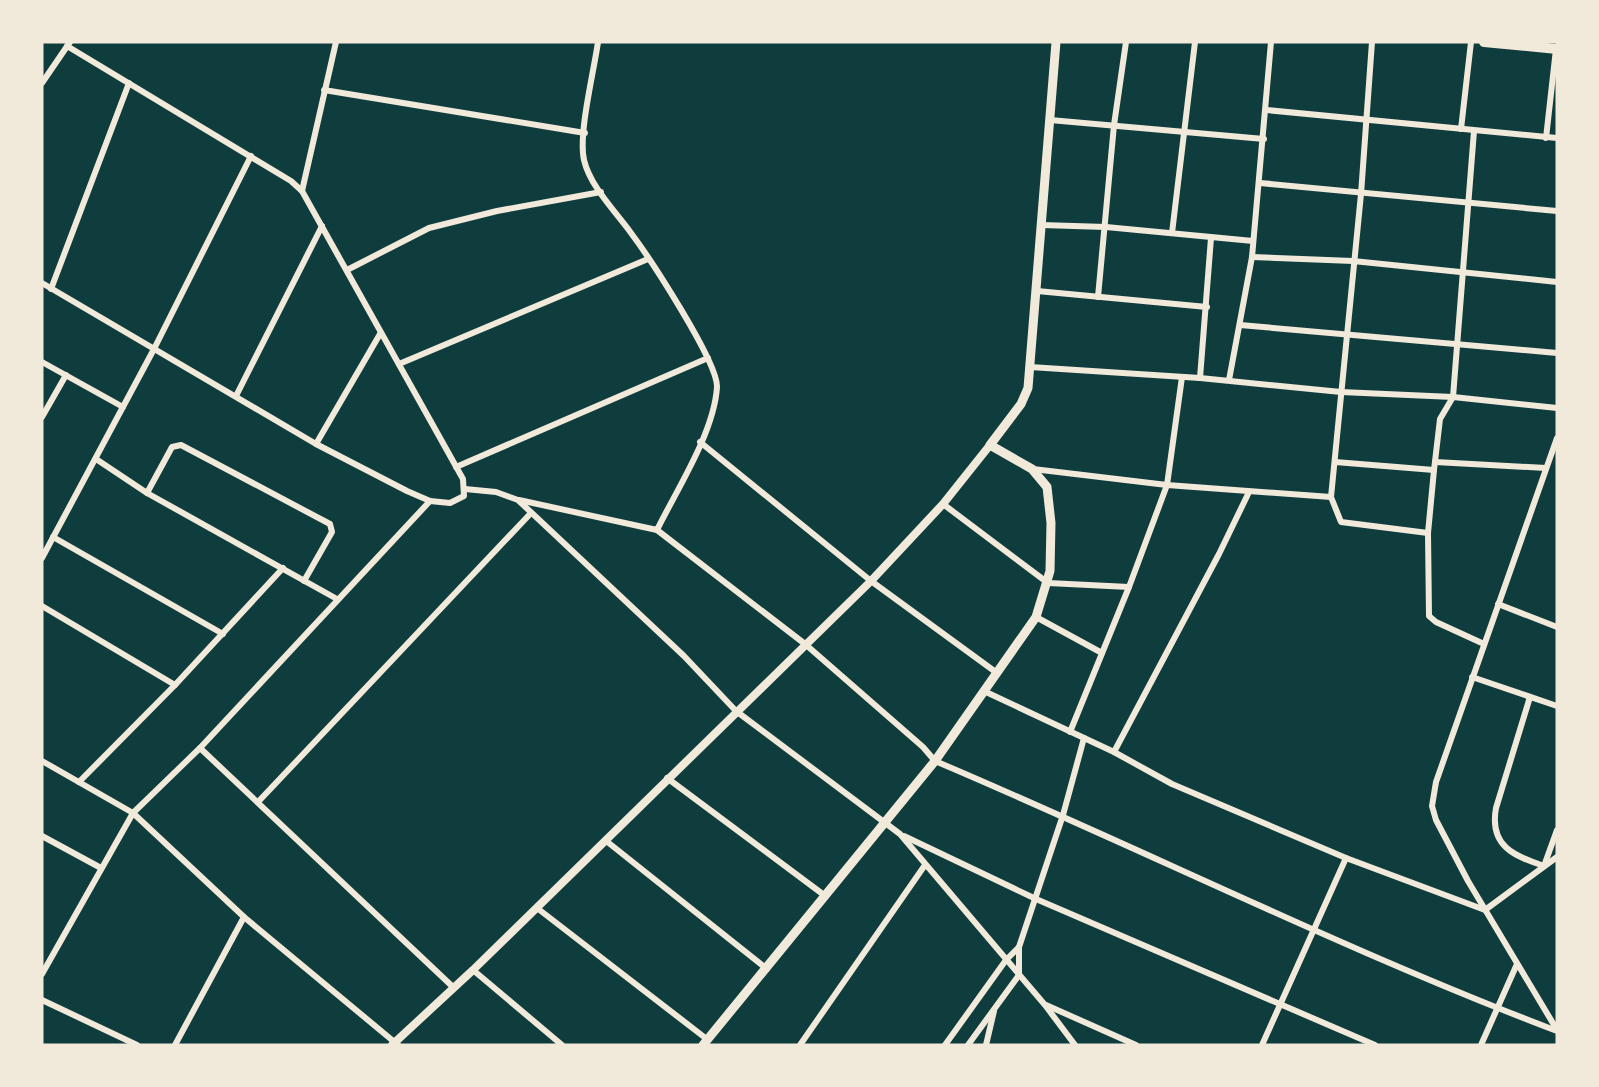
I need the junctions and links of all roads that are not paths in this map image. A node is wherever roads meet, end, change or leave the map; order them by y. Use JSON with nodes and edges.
{"nodes":[{"id":1,"x":336,"y":42,"type":"edge"},
{"id":2,"x":598,"y":42,"type":"edge"},
{"id":3,"x":1056,"y":42,"type":"edge"},
{"id":4,"x":1126,"y":42,"type":"edge"},
{"id":5,"x":1195,"y":42,"type":"edge"},
{"id":6,"x":1271,"y":42,"type":"edge"},
{"id":7,"x":1372,"y":42,"type":"edge"},
{"id":8,"x":1471,"y":42,"type":"edge"},
{"id":9,"x":1484,"y":42,"type":"edge"},
{"id":10,"x":68,"y":44,"type":"edge"},
{"id":11,"x":1556,"y":49,"type":"edge"},
{"id":12,"x":42,"y":83,"type":"edge"},
{"id":13,"x":129,"y":83,"type":"junction"},
{"id":14,"x":324,"y":90,"type":"junction"},
{"id":15,"x":1266,"y":110,"type":"junction"},
{"id":16,"x":1367,"y":119,"type":"junction"},
{"id":17,"x":1050,"y":120,"type":"junction"},
{"id":18,"x":1114,"y":125,"type":"junction"},
{"id":19,"x":1461,"y":129,"type":"junction"},
{"id":20,"x":1474,"y":131,"type":"junction"},
{"id":21,"x":1183,"y":132,"type":"junction"},
{"id":22,"x":585,"y":133,"type":"junction"},
{"id":23,"x":1546,"y":138,"type":"junction"},
{"id":24,"x":1557,"y":138,"type":"edge"},
{"id":25,"x":1264,"y":139,"type":"junction"},
{"id":26,"x":251,"y":156,"type":"junction"},
{"id":27,"x":1260,"y":183,"type":"junction"},
{"id":28,"x":302,"y":191,"type":"junction"},
{"id":29,"x":601,"y":192,"type":"junction"},
{"id":30,"x":1361,"y":194,"type":"junction"},
{"id":31,"x":1467,"y":203,"type":"junction"},
{"id":32,"x":1557,"y":211,"type":"edge"},
{"id":33,"x":1041,"y":225,"type":"junction"},
{"id":34,"x":322,"y":226,"type":"junction"},
{"id":35,"x":1106,"y":227,"type":"junction"},
{"id":36,"x":1172,"y":233,"type":"junction"},
{"id":37,"x":1211,"y":238,"type":"junction"},
{"id":38,"x":1253,"y":241,"type":"junction"},
{"id":39,"x":1252,"y":256,"type":"junction"},
{"id":40,"x":648,"y":259,"type":"junction"},
{"id":41,"x":1353,"y":261,"type":"junction"},
{"id":42,"x":347,"y":270,"type":"junction"},
{"id":43,"x":1462,"y":274,"type":"junction"},
{"id":44,"x":1557,"y":282,"type":"edge"},
{"id":45,"x":42,"y":283,"type":"edge"},
{"id":46,"x":51,"y":289,"type":"junction"},
{"id":47,"x":1037,"y":291,"type":"junction"},
{"id":48,"x":1098,"y":297,"type":"junction"},
{"id":49,"x":1207,"y":307,"type":"junction"},
{"id":50,"x":1240,"y":325,"type":"junction"},
{"id":51,"x":1347,"y":333,"type":"junction"},
{"id":52,"x":380,"y":334,"type":"junction"},
{"id":53,"x":1456,"y":344,"type":"junction"},
{"id":54,"x":154,"y":349,"type":"junction"},
{"id":55,"x":1557,"y":352,"type":"edge"},
{"id":56,"x":708,"y":358,"type":"junction"},
{"id":57,"x":42,"y":362,"type":"edge"},
{"id":58,"x":399,"y":364,"type":"junction"},
{"id":59,"x":1030,"y":367,"type":"junction"},
{"id":60,"x":66,"y":375,"type":"junction"},
{"id":61,"x":1182,"y":376,"type":"junction"},
{"id":62,"x":1200,"y":378,"type":"junction"},
{"id":63,"x":1229,"y":380,"type":"junction"},
{"id":64,"x":1341,"y":392,"type":"junction"},
{"id":65,"x":236,"y":396,"type":"junction"},
{"id":66,"x":1453,"y":398,"type":"junction"},
{"id":67,"x":123,"y":407,"type":"junction"},
{"id":68,"x":1557,"y":408,"type":"edge"},
{"id":69,"x":42,"y":417,"type":"edge"},
{"id":70,"x":1557,"y":438,"type":"edge"},
{"id":71,"x":700,"y":442,"type":"junction"},
{"id":72,"x":316,"y":444,"type":"junction"},
{"id":73,"x":990,"y":445,"type":"junction"},
{"id":74,"x":96,"y":459,"type":"junction"},
{"id":75,"x":1335,"y":462,"type":"junction"},
{"id":76,"x":1435,"y":462,"type":"junction"},
{"id":77,"x":456,"y":467,"type":"junction"},
{"id":78,"x":1546,"y":468,"type":"junction"},
{"id":79,"x":1032,"y":469,"type":"junction"},
{"id":80,"x":1434,"y":470,"type":"junction"},
{"id":81,"x":1167,"y":485,"type":"junction"},
{"id":82,"x":465,"y":489,"type":"junction"},
{"id":83,"x":1249,"y":492,"type":"junction"},
{"id":84,"x":147,"y":493,"type":"junction"},
{"id":85,"x":1331,"y":497,"type":"junction"},
{"id":86,"x":518,"y":500,"type":"junction"},
{"id":87,"x":430,"y":501,"type":"junction"},
{"id":88,"x":942,"y":504,"type":"junction"},
{"id":89,"x":531,"y":513,"type":"junction"},
{"id":90,"x":657,"y":530,"type":"junction"},
{"id":91,"x":1428,"y":533,"type":"junction"},
{"id":92,"x":53,"y":537,"type":"junction"},
{"id":93,"x":42,"y":558,"type":"edge"},
{"id":94,"x":283,"y":568,"type":"junction"},
{"id":95,"x":304,"y":581,"type":"junction"},
{"id":96,"x":872,"y":581,"type":"junction"},
{"id":97,"x":1048,"y":583,"type":"junction"},
{"id":98,"x":1130,"y":587,"type":"junction"},
{"id":99,"x":337,"y":599,"type":"junction"},
{"id":100,"x":1498,"y":604,"type":"junction"},
{"id":101,"x":42,"y":606,"type":"edge"},
{"id":102,"x":1036,"y":617,"type":"junction"},
{"id":103,"x":1557,"y":627,"type":"edge"},
{"id":104,"x":223,"y":634,"type":"junction"},
{"id":105,"x":805,"y":644,"type":"junction"},
{"id":106,"x":1484,"y":644,"type":"junction"},
{"id":107,"x":1102,"y":652,"type":"junction"},
{"id":108,"x":997,"y":674,"type":"junction"},
{"id":109,"x":1472,"y":677,"type":"junction"},
{"id":110,"x":175,"y":686,"type":"junction"},
{"id":111,"x":986,"y":692,"type":"junction"},
{"id":112,"x":1530,"y":697,"type":"junction"},
{"id":113,"x":1557,"y":706,"type":"edge"},
{"id":114,"x":736,"y":711,"type":"junction"},
{"id":115,"x":1070,"y":732,"type":"junction"},
{"id":116,"x":1084,"y":738,"type":"junction"},
{"id":117,"x":200,"y":748,"type":"junction"},
{"id":118,"x":1114,"y":752,"type":"junction"},
{"id":119,"x":42,"y":761,"type":"edge"},
{"id":120,"x":935,"y":761,"type":"junction"},
{"id":121,"x":667,"y":778,"type":"junction"},
{"id":122,"x":79,"y":782,"type":"junction"},
{"id":123,"x":258,"y":802,"type":"junction"},
{"id":124,"x":133,"y":813,"type":"junction"},
{"id":125,"x":1063,"y":815,"type":"junction"},
{"id":126,"x":884,"y":823,"type":"junction"},
{"id":127,"x":1557,"y":830,"type":"edge"},
{"id":128,"x":900,"y":834,"type":"junction"},
{"id":129,"x":42,"y":836,"type":"edge"},
{"id":130,"x":605,"y":840,"type":"junction"},
{"id":131,"x":1557,"y":857,"type":"edge"},
{"id":132,"x":1346,"y":858,"type":"junction"},
{"id":133,"x":925,"y":865,"type":"junction"},
{"id":134,"x":1545,"y":866,"type":"junction"},
{"id":135,"x":101,"y":868,"type":"junction"},
{"id":136,"x":824,"y":895,"type":"junction"},
{"id":137,"x":1036,"y":899,"type":"junction"},
{"id":138,"x":537,"y":908,"type":"junction"},
{"id":139,"x":1485,"y":910,"type":"junction"},
{"id":140,"x":244,"y":917,"type":"junction"},
{"id":141,"x":1315,"y":929,"type":"junction"},
{"id":142,"x":1019,"y":947,"type":"junction"},
{"id":143,"x":1006,"y":960,"type":"junction"},
{"id":144,"x":1517,"y":964,"type":"junction"},
{"id":145,"x":767,"y":969,"type":"junction"},
{"id":146,"x":473,"y":970,"type":"junction"},
{"id":147,"x":42,"y":974,"type":"edge"},
{"id":148,"x":1019,"y":975,"type":"junction"},
{"id":149,"x":453,"y":987,"type":"junction"},
{"id":150,"x":42,"y":1000,"type":"edge"},
{"id":151,"x":1280,"y":1004,"type":"junction"},
{"id":152,"x":1045,"y":1005,"type":"junction"},
{"id":153,"x":995,"y":1008,"type":"junction"},
{"id":154,"x":1498,"y":1008,"type":"junction"},
{"id":155,"x":706,"y":1042,"type":"edge"},
{"id":156,"x":395,"y":1044,"type":"edge"},
{"id":157,"x":137,"y":1045,"type":"edge"},
{"id":158,"x":175,"y":1045,"type":"edge"},
{"id":159,"x":562,"y":1045,"type":"edge"},
{"id":160,"x":800,"y":1045,"type":"edge"},
{"id":161,"x":945,"y":1045,"type":"edge"},
{"id":162,"x":968,"y":1045,"type":"edge"},
{"id":163,"x":986,"y":1045,"type":"edge"},
{"id":164,"x":1074,"y":1045,"type":"edge"},
{"id":165,"x":1136,"y":1045,"type":"edge"},
{"id":166,"x":1262,"y":1045,"type":"edge"},
{"id":167,"x":1375,"y":1045,"type":"edge"},
{"id":168,"x":1481,"y":1045,"type":"edge"}],
"edges":[{"from":1,"to":14,"type":"street"},
{"from":2,"to":22,"type":"street"},
{"from":3,"to":17,"type":"main road"},
{"from":4,"to":18,"type":"street"},
{"from":5,"to":21,"type":"street"},
{"from":6,"to":15,"type":"street"},
{"from":7,"to":16,"type":"street"},
{"from":8,"to":19,"type":"street"},
{"from":9,"to":11,"type":"main road"},
{"from":10,"to":12,"type":"street"},
{"from":10,"to":13,"type":"street"},
{"from":11,"to":23,"type":"street"},
{"from":13,"to":26,"type":"street"},
{"from":13,"to":46,"type":"street"},
{"from":14,"to":22,"type":"street"},
{"from":14,"to":28,"type":"street"},
{"from":15,"to":16,"type":"street"},
{"from":15,"to":25,"type":"street"},
{"from":16,"to":19,"type":"street"},
{"from":16,"to":30,"type":"street"},
{"from":17,"to":18,"type":"street"},
{"from":17,"to":33,"type":"main road"},
{"from":18,"to":21,"type":"street"},
{"from":18,"to":35,"type":"street"},
{"from":19,"to":20,"type":"street"},
{"from":20,"to":23,"type":"street"},
{"from":20,"to":31,"type":"street"},
{"from":21,"to":25,"type":"street"},
{"from":21,"to":36,"type":"street"},
{"from":22,"to":29,"type":"street"},
{"from":23,"to":24,"type":"street"},
{"from":25,"to":27,"type":"street"},
{"from":26,"to":28,"type":"street"},
{"from":26,"to":54,"type":"street"},
{"from":27,"to":30,"type":"street"},
{"from":27,"to":38,"type":"street"},
{"from":28,"to":34,"type":"street"},
{"from":29,"to":40,"type":"street"},
{"from":29,"to":42,"type":"street"},
{"from":30,"to":31,"type":"street"},
{"from":30,"to":41,"type":"street"},
{"from":31,"to":32,"type":"street"},
{"from":31,"to":43,"type":"street"},
{"from":33,"to":35,"type":"street"},
{"from":33,"to":47,"type":"main road"},
{"from":34,"to":42,"type":"street"},
{"from":34,"to":65,"type":"street"},
{"from":35,"to":36,"type":"street"},
{"from":35,"to":48,"type":"street"},
{"from":36,"to":37,"type":"street"},
{"from":37,"to":38,"type":"street"},
{"from":37,"to":49,"type":"street"},
{"from":38,"to":39,"type":"street"},
{"from":39,"to":41,"type":"street"},
{"from":39,"to":50,"type":"street"},
{"from":40,"to":56,"type":"street"},
{"from":40,"to":58,"type":"street"},
{"from":41,"to":43,"type":"street"},
{"from":41,"to":51,"type":"street"},
{"from":42,"to":52,"type":"street"},
{"from":43,"to":44,"type":"street"},
{"from":43,"to":53,"type":"street"},
{"from":45,"to":46,"type":"street"},
{"from":46,"to":54,"type":"street"},
{"from":47,"to":48,"type":"street"},
{"from":47,"to":59,"type":"main road"},
{"from":48,"to":49,"type":"street"},
{"from":49,"to":62,"type":"street"},
{"from":50,"to":51,"type":"street"},
{"from":50,"to":63,"type":"street"},
{"from":51,"to":53,"type":"street"},
{"from":51,"to":64,"type":"street"},
{"from":52,"to":58,"type":"street"},
{"from":52,"to":72,"type":"street"},
{"from":53,"to":55,"type":"street"},
{"from":53,"to":66,"type":"street"},
{"from":54,"to":65,"type":"street"},
{"from":54,"to":67,"type":"street"},
{"from":56,"to":71,"type":"street"},
{"from":56,"to":77,"type":"street"},
{"from":57,"to":60,"type":"street"},
{"from":58,"to":77,"type":"street"},
{"from":59,"to":61,"type":"street"},
{"from":59,"to":73,"type":"main road"},
{"from":60,"to":67,"type":"street"},
{"from":60,"to":69,"type":"street"},
{"from":61,"to":62,"type":"street"},
{"from":61,"to":81,"type":"street"},
{"from":62,"to":63,"type":"street"},
{"from":63,"to":64,"type":"street"},
{"from":64,"to":66,"type":"street"},
{"from":64,"to":75,"type":"street"},
{"from":65,"to":72,"type":"street"},
{"from":66,"to":68,"type":"street"},
{"from":66,"to":76,"type":"street"},
{"from":67,"to":74,"type":"street"},
{"from":70,"to":78,"type":"street"},
{"from":71,"to":90,"type":"street"},
{"from":71,"to":96,"type":"street"},
{"from":72,"to":87,"type":"street"},
{"from":73,"to":79,"type":"main road"},
{"from":73,"to":88,"type":"street"},
{"from":74,"to":84,"type":"street"},
{"from":74,"to":92,"type":"street"},
{"from":75,"to":80,"type":"street"},
{"from":75,"to":85,"type":"street"},
{"from":76,"to":78,"type":"street"},
{"from":76,"to":80,"type":"street"},
{"from":77,"to":82,"type":"street"},
{"from":78,"to":100,"type":"street"},
{"from":79,"to":81,"type":"street"},
{"from":79,"to":97,"type":"main road"},
{"from":80,"to":91,"type":"street"},
{"from":81,"to":83,"type":"street"},
{"from":81,"to":98,"type":"street"},
{"from":82,"to":86,"type":"street"},
{"from":82,"to":87,"type":"street"},
{"from":83,"to":85,"type":"street"},
{"from":83,"to":118,"type":"street"},
{"from":84,"to":94,"type":"street"},
{"from":84,"to":95,"type":"street"},
{"from":85,"to":91,"type":"street"},
{"from":86,"to":89,"type":"street"},
{"from":86,"to":90,"type":"street"},
{"from":87,"to":99,"type":"street"},
{"from":88,"to":96,"type":"street"},
{"from":88,"to":97,"type":"street"},
{"from":89,"to":114,"type":"street"},
{"from":89,"to":123,"type":"street"},
{"from":90,"to":105,"type":"street"},
{"from":91,"to":106,"type":"street"},
{"from":92,"to":93,"type":"street"},
{"from":92,"to":104,"type":"street"},
{"from":94,"to":95,"type":"street"},
{"from":94,"to":104,"type":"street"},
{"from":95,"to":99,"type":"street"},
{"from":96,"to":105,"type":"street"},
{"from":96,"to":108,"type":"street"},
{"from":97,"to":98,"type":"street"},
{"from":97,"to":102,"type":"main road"},
{"from":98,"to":107,"type":"street"},
{"from":99,"to":117,"type":"street"},
{"from":100,"to":103,"type":"street"},
{"from":100,"to":106,"type":"street"},
{"from":101,"to":110,"type":"street"},
{"from":102,"to":107,"type":"street"},
{"from":102,"to":108,"type":"main road"},
{"from":104,"to":110,"type":"street"},
{"from":105,"to":114,"type":"street"},
{"from":105,"to":120,"type":"street"},
{"from":106,"to":109,"type":"street"},
{"from":107,"to":115,"type":"street"},
{"from":108,"to":111,"type":"main road"},
{"from":109,"to":112,"type":"street"},
{"from":109,"to":139,"type":"street"},
{"from":110,"to":122,"type":"street"},
{"from":111,"to":115,"type":"street"},
{"from":111,"to":120,"type":"main road"},
{"from":112,"to":113,"type":"street"},
{"from":112,"to":134,"type":"street"},
{"from":114,"to":121,"type":"street"},
{"from":114,"to":126,"type":"street"},
{"from":115,"to":116,"type":"street"},
{"from":116,"to":118,"type":"street"},
{"from":116,"to":125,"type":"street"},
{"from":117,"to":123,"type":"street"},
{"from":117,"to":124,"type":"street"},
{"from":118,"to":132,"type":"street"},
{"from":119,"to":122,"type":"street"},
{"from":120,"to":125,"type":"street"},
{"from":120,"to":126,"type":"main road"},
{"from":121,"to":130,"type":"street"},
{"from":121,"to":136,"type":"street"},
{"from":122,"to":124,"type":"street"},
{"from":123,"to":149,"type":"street"},
{"from":124,"to":135,"type":"street"},
{"from":124,"to":140,"type":"street"},
{"from":125,"to":137,"type":"street"},
{"from":125,"to":141,"type":"street"},
{"from":126,"to":128,"type":"street"},
{"from":126,"to":136,"type":"main road"},
{"from":127,"to":134,"type":"street"},
{"from":128,"to":133,"type":"street"},
{"from":128,"to":137,"type":"street"},
{"from":129,"to":135,"type":"street"},
{"from":130,"to":138,"type":"street"},
{"from":130,"to":145,"type":"street"},
{"from":131,"to":134,"type":"street"},
{"from":132,"to":139,"type":"street"},
{"from":132,"to":141,"type":"street"},
{"from":133,"to":143,"type":"street"},
{"from":133,"to":160,"type":"street"},
{"from":134,"to":139,"type":"street"},
{"from":135,"to":147,"type":"street"},
{"from":136,"to":145,"type":"main road"},
{"from":137,"to":142,"type":"street"},
{"from":137,"to":151,"type":"street"},
{"from":138,"to":146,"type":"street"},
{"from":138,"to":155,"type":"street"},
{"from":139,"to":144,"type":"street"},
{"from":140,"to":156,"type":"street"},
{"from":140,"to":158,"type":"street"},
{"from":141,"to":151,"type":"street"},
{"from":141,"to":154,"type":"street"},
{"from":142,"to":143,"type":"street"},
{"from":142,"to":148,"type":"street"},
{"from":143,"to":148,"type":"street"},
{"from":143,"to":161,"type":"street"},
{"from":144,"to":154,"type":"street"},
{"from":144,"to":154,"type":"street"},
{"from":145,"to":155,"type":"main road"},
{"from":146,"to":149,"type":"street"},
{"from":146,"to":159,"type":"street"},
{"from":148,"to":152,"type":"street"},
{"from":148,"to":153,"type":"street"},
{"from":149,"to":156,"type":"street"},
{"from":150,"to":157,"type":"street"},
{"from":151,"to":166,"type":"street"},
{"from":151,"to":167,"type":"street"},
{"from":152,"to":164,"type":"street"},
{"from":152,"to":165,"type":"street"},
{"from":153,"to":162,"type":"street"},
{"from":153,"to":163,"type":"street"},
{"from":154,"to":168,"type":"street"}]}
